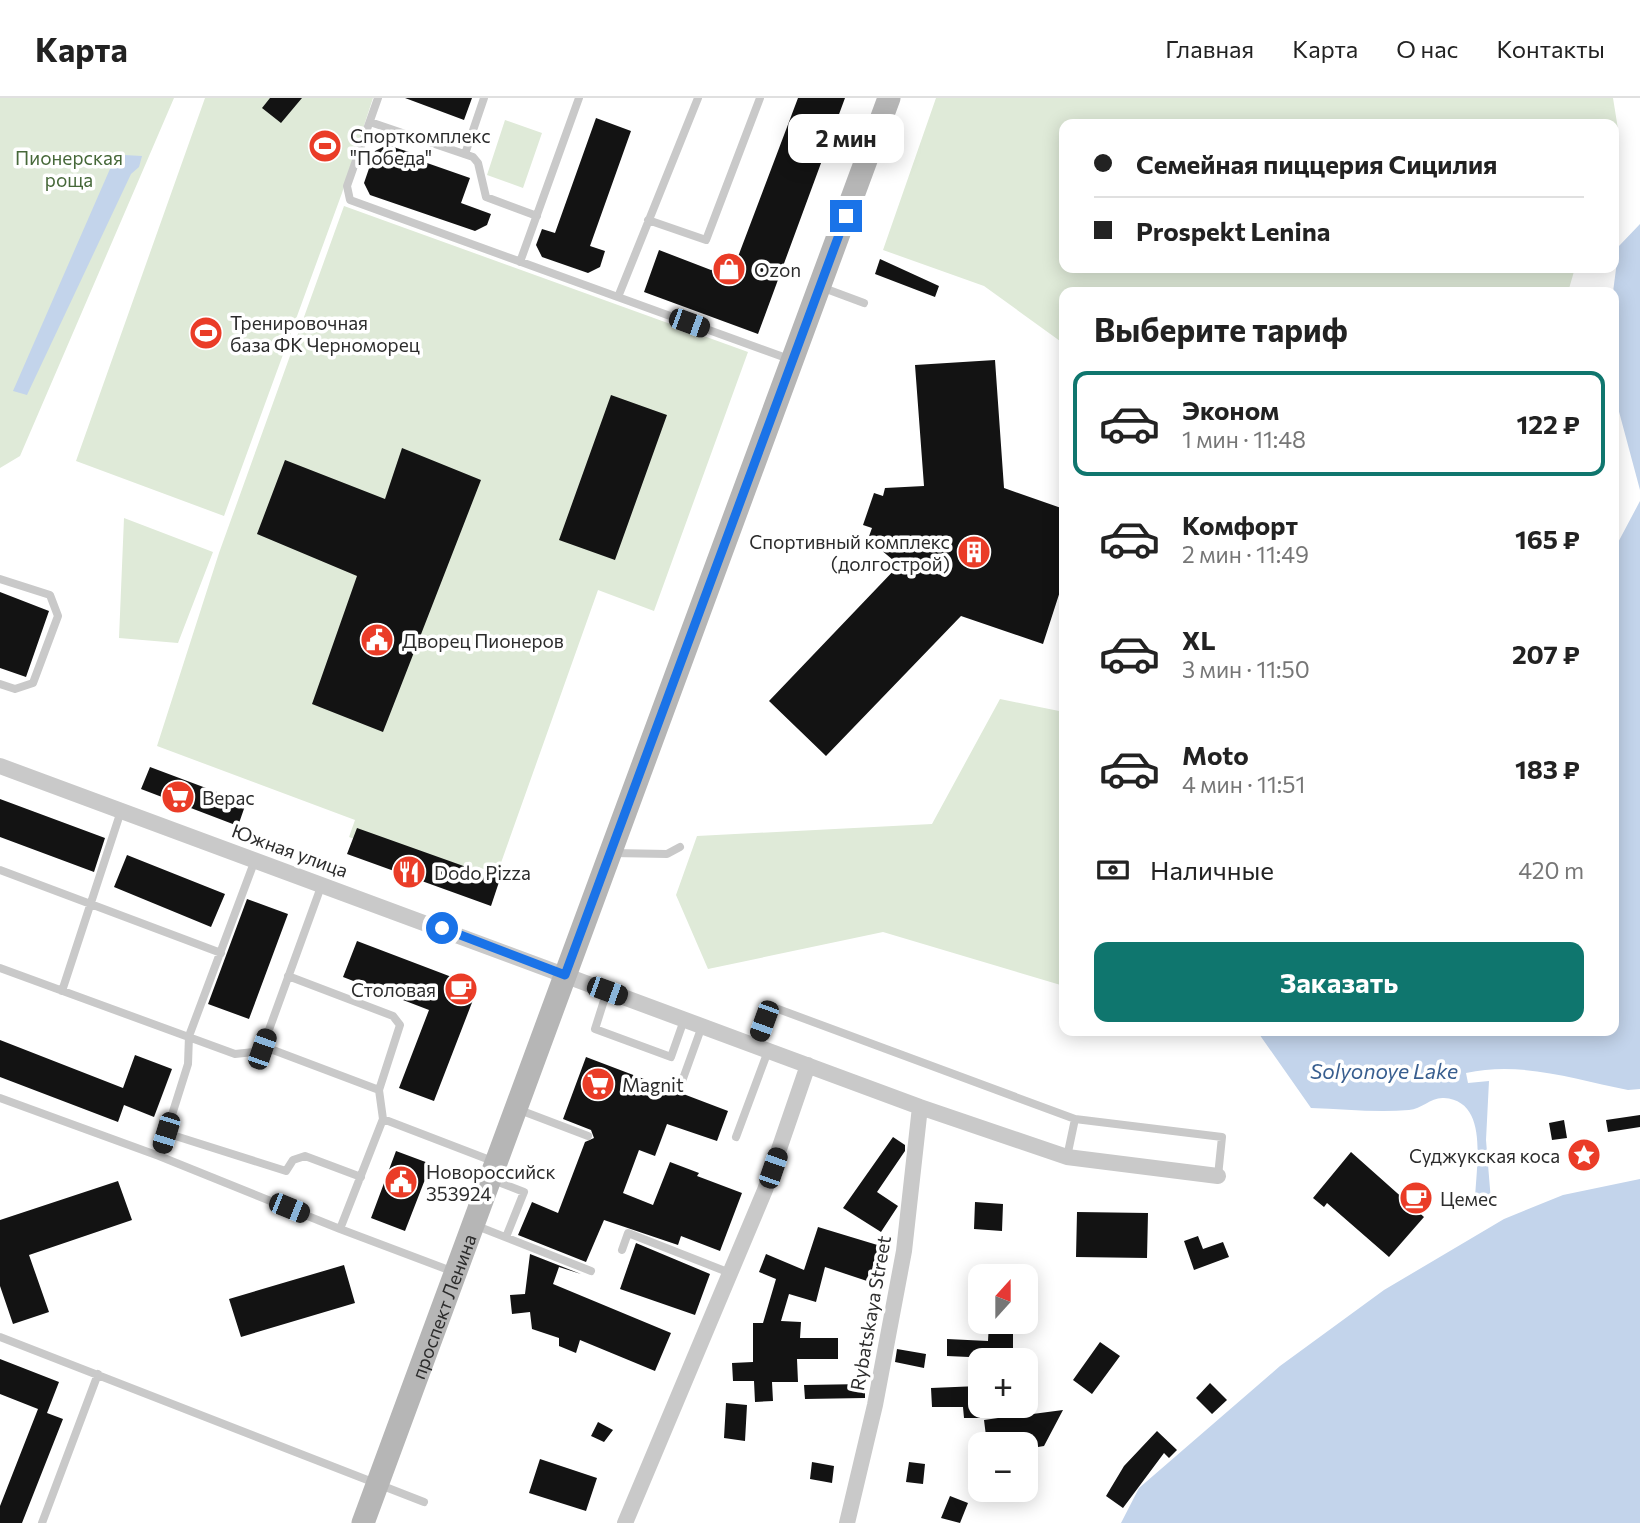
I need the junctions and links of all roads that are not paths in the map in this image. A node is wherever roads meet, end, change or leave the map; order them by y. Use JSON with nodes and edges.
{"nodes":[{"id":1,"x":378,"y":98,"type":"edge"},
{"id":2,"x":484,"y":98,"type":"edge"},
{"id":3,"x":579,"y":98,"type":"edge"},
{"id":4,"x":687,"y":98,"type":"edge"},
{"id":5,"x":760,"y":98,"type":"edge"},
{"id":6,"x":889,"y":98,"type":"edge"},
{"id":7,"x":698,"y":100,"type":"edge"},
{"id":8,"x":370,"y":122,"type":"junction"},
{"id":9,"x":465,"y":154,"type":"junction"},
{"id":10,"x":537,"y":216,"type":"junction"},
{"id":11,"x":648,"y":220,"type":"junction"},
{"id":12,"x":520,"y":262,"type":"junction"},
{"id":13,"x":820,"y":286,"type":"junction"},
{"id":14,"x":618,"y":297,"type":"junction"},
{"id":15,"x":864,"y":303,"type":"dead end"},
{"id":16,"x":792,"y":360,"type":"junction"},
{"id":17,"x":0,"y":579,"type":"edge"},
{"id":18,"x":0,"y":684,"type":"edge"},
{"id":19,"x":0,"y":766,"type":"edge"},
{"id":20,"x":122,"y":810,"type":"junction"},
{"id":21,"x":680,"y":847,"type":"dead end"},
{"id":22,"x":610,"y":853,"type":"junction"},
{"id":23,"x":255,"y":859,"type":"junction"},
{"id":24,"x":0,"y":870,"type":"edge"},
{"id":25,"x":322,"y":884,"type":"junction"},
{"id":26,"x":91,"y":903,"type":"junction"},
{"id":27,"x":220,"y":953,"type":"junction"},
{"id":28,"x":0,"y":968,"type":"edge"},
{"id":29,"x":565,"y":975,"type":"junction"},
{"id":30,"x":288,"y":976,"type":"junction"},
{"id":31,"x":62,"y":991,"type":"junction"},
{"id":32,"x":607,"y":991,"type":"junction"},
{"id":33,"x":684,"y":1020,"type":"junction"},
{"id":34,"x":702,"y":1026,"type":"junction"},
{"id":35,"x":189,"y":1036,"type":"junction"},
{"id":36,"x":762,"y":1048,"type":"junction"},
{"id":37,"x":262,"y":1049,"type":"junction"},
{"id":38,"x":808,"y":1065,"type":"junction"},
{"id":39,"x":680,"y":1087,"type":"dead end"},
{"id":40,"x":379,"y":1090,"type":"junction"},
{"id":41,"x":0,"y":1098,"type":"edge"},
{"id":42,"x":920,"y":1107,"type":"junction"},
{"id":43,"x":514,"y":1108,"type":"junction"},
{"id":44,"x":383,"y":1119,"type":"junction"},
{"id":45,"x":1075,"y":1119,"type":"junction"},
{"id":46,"x":166,"y":1133,"type":"junction"},
{"id":47,"x":588,"y":1136,"type":"dead end"},
{"id":48,"x":736,"y":1137,"type":"dead end"},
{"id":49,"x":159,"y":1156,"type":"junction"},
{"id":50,"x":1067,"y":1157,"type":"junction"},
{"id":51,"x":492,"y":1170,"type":"junction"},
{"id":52,"x":1218,"y":1176,"type":"joint"},
{"id":53,"x":361,"y":1177,"type":"junction"},
{"id":54,"x":472,"y":1224,"type":"junction"},
{"id":55,"x":341,"y":1229,"type":"junction"},
{"id":56,"x":506,"y":1237,"type":"junction"},
{"id":57,"x":622,"y":1250,"type":"dead end"},
{"id":58,"x":591,"y":1271,"type":"dead end"},
{"id":59,"x":454,"y":1272,"type":"junction"},
{"id":60,"x":730,"y":1273,"type":"junction"},
{"id":61,"x":0,"y":1337,"type":"edge"},
{"id":62,"x":97,"y":1374,"type":"junction"},
{"id":63,"x":378,"y":1485,"type":"junction"},
{"id":64,"x":424,"y":1503,"type":"dead end"},
{"id":65,"x":42,"y":1523,"type":"edge"},
{"id":66,"x":363,"y":1523,"type":"edge"},
{"id":67,"x":625,"y":1523,"type":"edge"},
{"id":68,"x":847,"y":1523,"type":"edge"}],
"edges":[{"from":1,"to":8,"type":"lane"},
{"from":2,"to":9,"type":"lane"},
{"from":3,"to":10,"type":"lane"},
{"from":4,"to":7,"type":"lane"},
{"from":5,"to":11,"type":"lane"},
{"from":6,"to":13,"type":"street","name":"проспект Ленина"},
{"from":7,"to":11,"type":"lane"},
{"from":8,"to":9,"type":"lane"},
{"from":8,"to":12,"type":"lane"},
{"from":9,"to":10,"type":"lane"},
{"from":10,"to":12,"type":"lane"},
{"from":11,"to":14,"type":"lane"},
{"from":12,"to":14,"type":"lane"},
{"from":13,"to":15,"type":"lane"},
{"from":13,"to":16,"type":"street","name":"проспект Ленина"},
{"from":14,"to":16,"type":"lane"},
{"from":16,"to":22,"type":"street","name":"проспект Ленина"},
{"from":17,"to":18,"type":"lane"},
{"from":19,"to":20,"type":"street","name":"Южная улица"},
{"from":20,"to":23,"type":"street","name":"Южная улица"},
{"from":20,"to":26,"type":"lane"},
{"from":21,"to":22,"type":"lane"},
{"from":22,"to":29,"type":"street","name":"проспект Ленина"},
{"from":23,"to":25,"type":"street","name":"Южная улица"},
{"from":23,"to":27,"type":"lane"},
{"from":24,"to":26,"type":"lane"},
{"from":25,"to":29,"type":"street","name":"Южная улица"},
{"from":25,"to":30,"type":"lane"},
{"from":26,"to":27,"type":"lane"},
{"from":26,"to":31,"type":"lane"},
{"from":27,"to":35,"type":"lane"},
{"from":28,"to":31,"type":"lane"},
{"from":29,"to":32,"type":"street","name":"Южная улица"},
{"from":29,"to":43,"type":"street","name":"проспект Ленина"},
{"from":30,"to":37,"type":"lane"},
{"from":30,"to":40,"type":"lane"},
{"from":31,"to":35,"type":"lane"},
{"from":32,"to":33,"type":"street","name":"Южная улица"},
{"from":32,"to":33,"type":"lane"},
{"from":33,"to":34,"type":"street","name":"Южная улица"},
{"from":34,"to":36,"type":"street","name":"Южная улица"},
{"from":34,"to":39,"type":"lane"},
{"from":35,"to":37,"type":"lane"},
{"from":35,"to":46,"type":"lane"},
{"from":36,"to":38,"type":"street","name":"Южная улица"},
{"from":36,"to":45,"type":"lane"},
{"from":36,"to":48,"type":"lane"},
{"from":37,"to":40,"type":"lane"},
{"from":38,"to":42,"type":"street","name":"Южная улица"},
{"from":38,"to":60,"type":"street"},
{"from":40,"to":44,"type":"lane"},
{"from":41,"to":49,"type":"lane"},
{"from":42,"to":50,"type":"street","name":"Южная улица"},
{"from":42,"to":68,"type":"street","name":"Rybatskaya Street"},
{"from":43,"to":47,"type":"lane"},
{"from":43,"to":51,"type":"street","name":"проспект Ленина"},
{"from":44,"to":51,"type":"lane"},
{"from":44,"to":53,"type":"lane"},
{"from":45,"to":50,"type":"lane"},
{"from":45,"to":52,"type":"lane"},
{"from":46,"to":49,"type":"lane"},
{"from":46,"to":53,"type":"lane"},
{"from":49,"to":55,"type":"lane"},
{"from":50,"to":52,"type":"street","name":"Южная улица"},
{"from":51,"to":54,"type":"street","name":"проспект Ленина"},
{"from":51,"to":56,"type":"lane"},
{"from":53,"to":55,"type":"lane"},
{"from":54,"to":56,"type":"lane"},
{"from":54,"to":59,"type":"street","name":"проспект Ленина"},
{"from":55,"to":59,"type":"lane"},
{"from":56,"to":58,"type":"lane"},
{"from":57,"to":60,"type":"lane"},
{"from":59,"to":63,"type":"street","name":"проспект Ленина"},
{"from":60,"to":67,"type":"street"},
{"from":61,"to":62,"type":"lane"},
{"from":62,"to":63,"type":"lane"},
{"from":62,"to":65,"type":"lane"},
{"from":63,"to":64,"type":"lane"},
{"from":63,"to":66,"type":"street","name":"проспект Ленина"}]}
